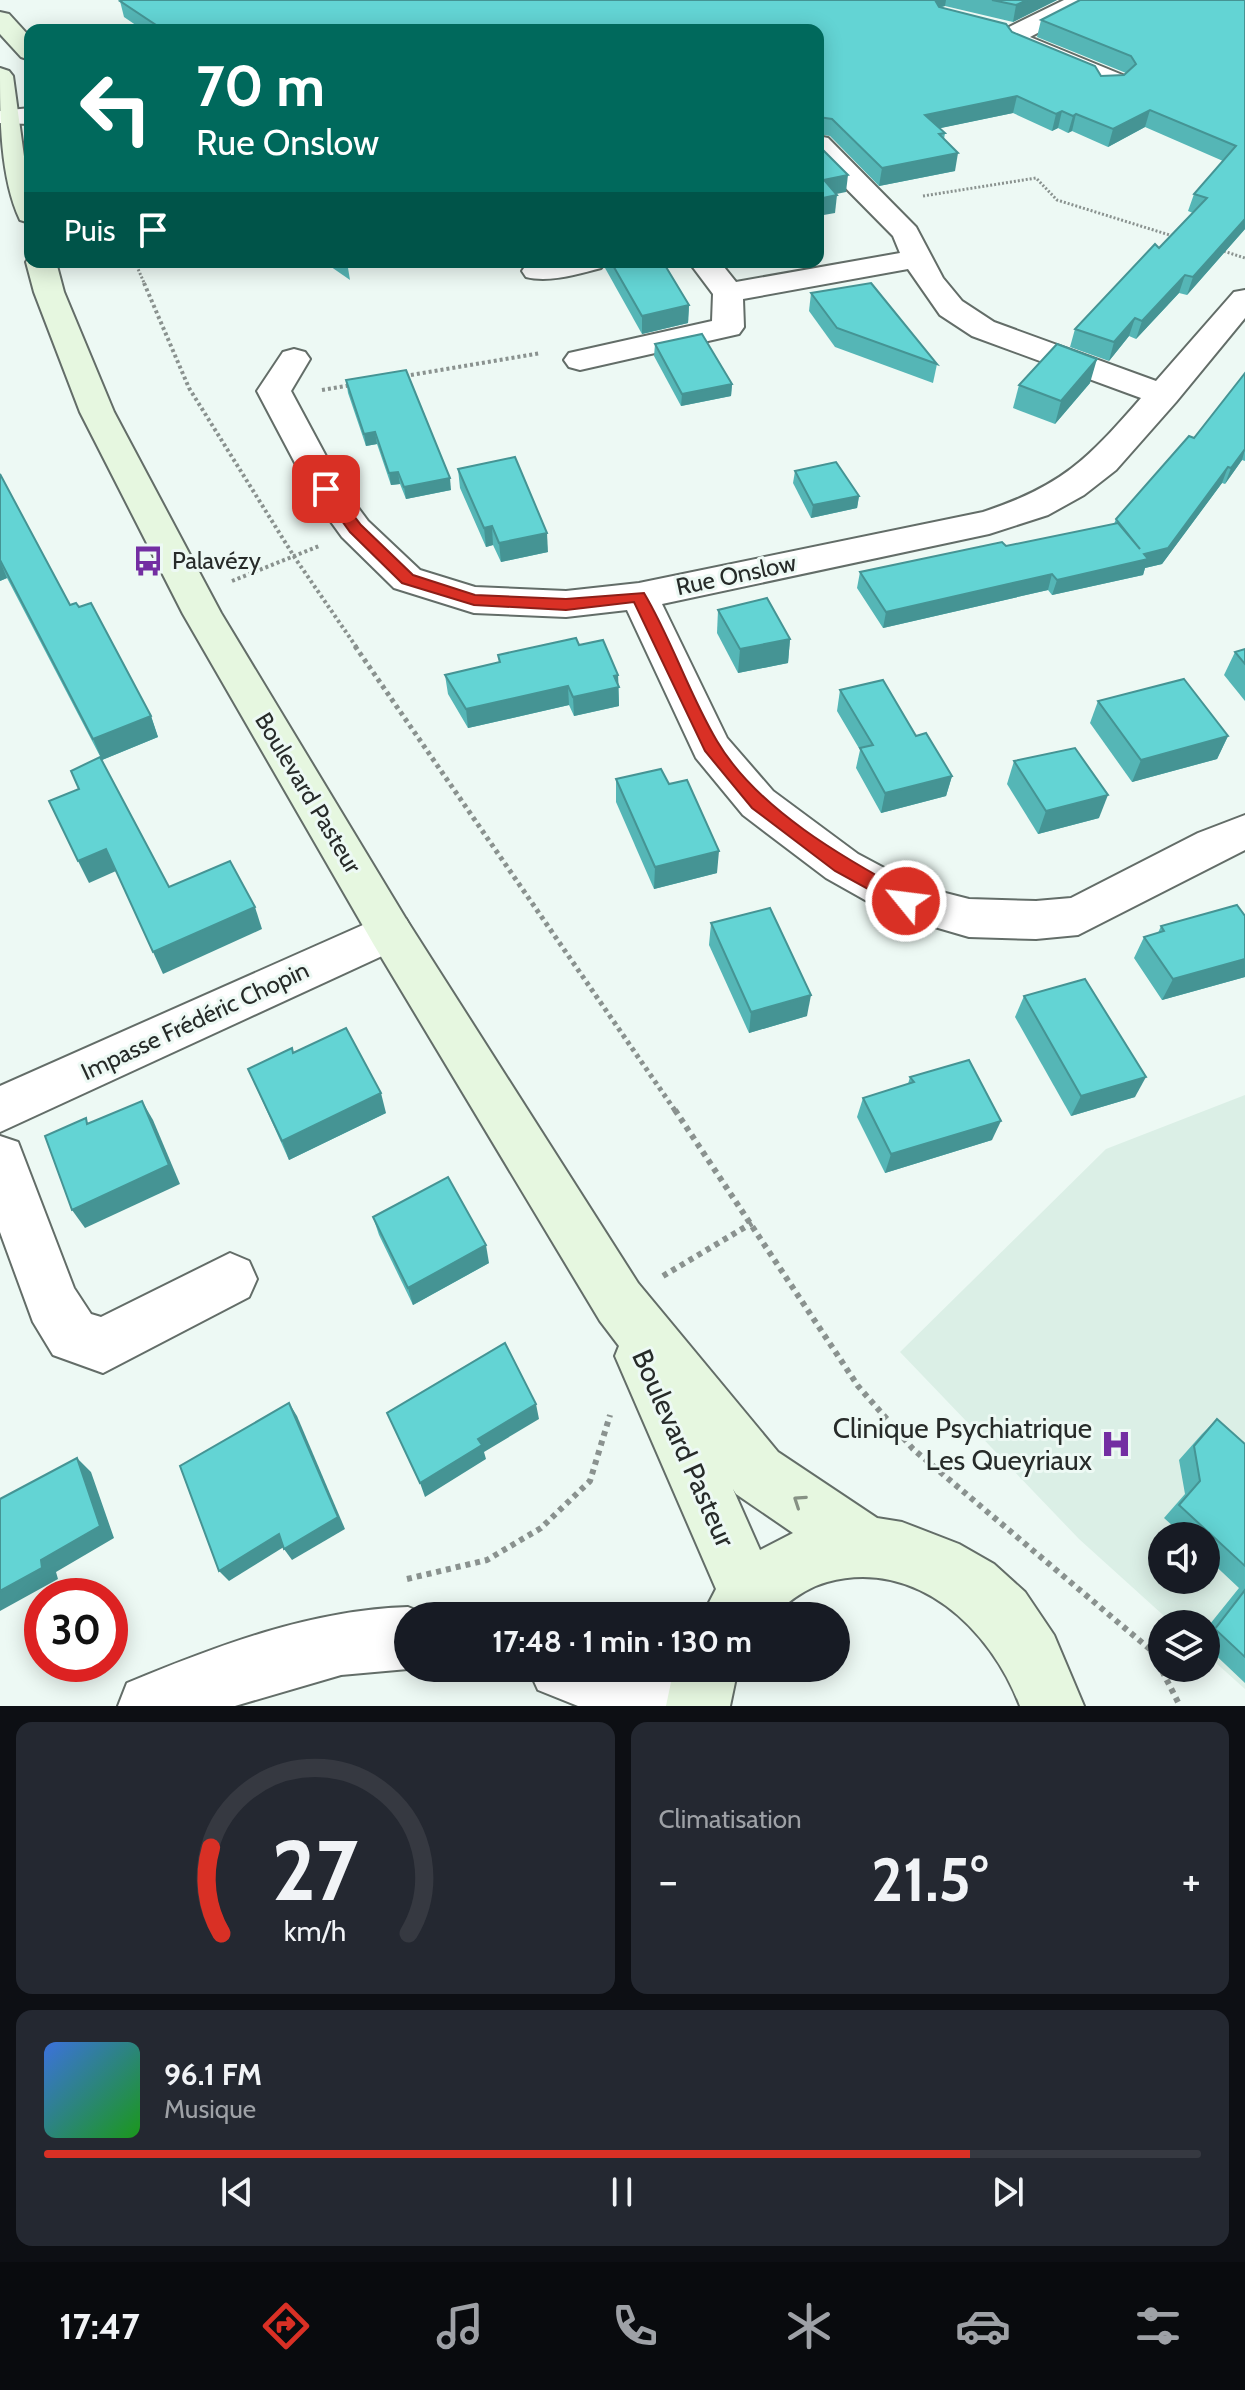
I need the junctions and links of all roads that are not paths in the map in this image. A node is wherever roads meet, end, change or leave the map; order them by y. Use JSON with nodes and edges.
{"nodes":[{"id":1,"x":1083,"y":0,"type":"edge"},
{"id":2,"x":0,"y":19,"type":"edge"},
{"id":3,"x":990,"y":27,"type":"edge"},
{"id":4,"x":1016,"y":33,"type":"junction"},
{"id":5,"x":24,"y":45,"type":"edge"},
{"id":6,"x":0,"y":76,"type":"edge"},
{"id":7,"x":1106,"y":85,"type":"edge"},
{"id":8,"x":18,"y":116,"type":"edge"},
{"id":9,"x":824,"y":150,"type":"edge"},
{"id":10,"x":24,"y":197,"type":"edge"},
{"id":11,"x":920,"y":258,"type":"junction"},
{"id":12,"x":43,"y":268,"type":"edge"},
{"id":13,"x":555,"y":268,"type":"edge"},
{"id":14,"x":709,"y":268,"type":"edge"},
{"id":15,"x":537,"y":271,"type":"dead end"},
{"id":16,"x":728,"y":293,"type":"junction"},
{"id":17,"x":1245,"y":299,"type":"edge"},
{"id":18,"x":294,"y":359,"type":"dead end"},
{"id":19,"x":580,"y":360,"type":"road end"},
{"id":20,"x":1164,"y":395,"type":"junction"},
{"id":21,"x":639,"y":596,"type":"junction"},
{"id":22,"x":1245,"y":832,"type":"edge"},
{"id":23,"x":390,"y":932,"type":"junction"},
{"id":24,"x":0,"y":1110,"type":"edge"},
{"id":25,"x":0,"y":1159,"type":"edge"},
{"id":26,"x":230,"y":1279,"type":"dead end"},
{"id":27,"x":619,"y":1302,"type":"junction"},
{"id":28,"x":863,"y":1545,"type":"junction"},
{"id":29,"x":740,"y":1602,"type":"edge"},
{"id":30,"x":744,"y":1602,"type":"edge"},
{"id":31,"x":392,"y":1638,"type":"edge"},
{"id":32,"x":599,"y":1682,"type":"edge"},
{"id":33,"x":703,"y":1682,"type":"edge"},
{"id":34,"x":150,"y":1706,"type":"edge"},
{"id":35,"x":667,"y":1706,"type":"edge"},
{"id":36,"x":698,"y":1706,"type":"edge"},
{"id":37,"x":1052,"y":1706,"type":"edge"}],
"edges":[{"from":1,"to":4,"type":"street"},
{"from":2,"to":5,"type":"main road"},
{"from":3,"to":4,"type":"street"},
{"from":4,"to":7,"type":"street"},
{"from":6,"to":8,"type":"main road"},
{"from":8,"to":10,"type":"main road"},
{"from":9,"to":11,"type":"street"},
{"from":11,"to":16,"type":"street"},
{"from":11,"to":20,"type":"street"},
{"from":12,"to":23,"type":"main road","name":"Boulevard Pasteur"},
{"from":13,"to":15,"type":"street"},
{"from":14,"to":16,"type":"street"},
{"from":16,"to":19,"type":"street"},
{"from":17,"to":20,"type":"street","name":"Rue Onslow"},
{"from":18,"to":21,"type":"street","name":"Rue Onslow"},
{"from":20,"to":21,"type":"street","name":"Rue Onslow"},
{"from":21,"to":22,"type":"street"},
{"from":23,"to":24,"type":"street","name":"Impasse Frédéric Chopin"},
{"from":23,"to":27,"type":"main road","name":"Boulevard Pasteur"},
{"from":25,"to":26,"type":"street"},
{"from":28,"to":27,"type":"main road","name":"Boulevard Pasteur","one_way":true},
{"from":27,"to":29,"type":"main road","name":"Boulevard Pasteur"},
{"from":28,"to":30,"type":"main road"},
{"from":28,"to":37,"type":"main road"},
{"from":31,"to":34,"type":"street"},
{"from":32,"to":35,"type":"street"},
{"from":33,"to":36,"type":"main road"}]}
